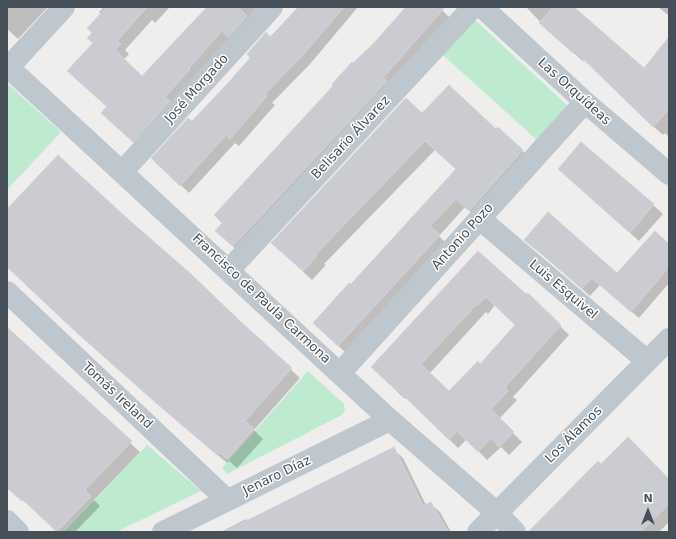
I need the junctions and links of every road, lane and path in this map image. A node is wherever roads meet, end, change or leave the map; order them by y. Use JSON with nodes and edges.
{"nodes":[{"id":1,"x":64,"y":7,"type":"edge"},
{"id":2,"x":272,"y":7,"type":"edge"},
{"id":3,"x":473,"y":7,"type":"edge"},
{"id":4,"x":482,"y":7,"type":"edge"},
{"id":5,"x":7,"y":68,"type":"edge"},
{"id":6,"x":585,"y":102,"type":"junction"},
{"id":7,"x":122,"y":172,"type":"junction"},
{"id":8,"x":669,"y":174,"type":"edge"},
{"id":9,"x":480,"y":219,"type":"junction"},
{"id":10,"x":229,"y":270,"type":"junction"},
{"id":11,"x":7,"y":292,"type":"edge"},
{"id":12,"x":669,"y":339,"type":"edge"},
{"id":13,"x":647,"y":361,"type":"junction"},
{"id":14,"x":340,"y":372,"type":"junction"},
{"id":15,"x":390,"y":420,"type":"junction"},
{"id":16,"x":227,"y":500,"type":"junction"},
{"id":17,"x":497,"y":513,"type":"junction"},
{"id":18,"x":7,"y":521,"type":"edge"},
{"id":19,"x":18,"y":532,"type":"edge"},
{"id":20,"x":163,"y":532,"type":"edge"},
{"id":21,"x":478,"y":532,"type":"edge"},
{"id":22,"x":515,"y":532,"type":"edge"}],
"edges":[{"from":1,"to":5,"type":"street"},
{"from":2,"to":7,"type":"street","name":"José Morgado"},
{"from":3,"to":10,"type":"street","name":"Belisario Álvarez"},
{"from":4,"to":6,"type":"street","name":"Las Orquídeas"},
{"from":5,"to":7,"type":"street","name":"Francisco de Paula Carmona"},
{"from":6,"to":8,"type":"street","name":"Las Orquídeas"},
{"from":6,"to":9,"type":"street","name":"Antonio Pozo"},
{"from":7,"to":10,"type":"street","name":"Francisco de Paula Carmona"},
{"from":9,"to":13,"type":"street","name":"Luis Esquivel"},
{"from":9,"to":14,"type":"street","name":"Antonio Pozo"},
{"from":10,"to":14,"type":"street","name":"Francisco de Paula Carmona"},
{"from":11,"to":16,"type":"street","name":"Tomás Ireland"},
{"from":12,"to":13,"type":"street","name":"Los Álamos"},
{"from":13,"to":17,"type":"street","name":"Los Álamos"},
{"from":14,"to":15,"type":"street","name":"Francisco de Paula Carmona"},
{"from":15,"to":16,"type":"street","name":"Jenaro Díaz"},
{"from":15,"to":17,"type":"street","name":"Francisco de Paula Carmona"},
{"from":16,"to":20,"type":"street","name":"Jenaro Díaz"},
{"from":17,"to":21,"type":"street","name":"Los Álamos"},
{"from":17,"to":22,"type":"street","name":"Francisco de Paula Carmona"},
{"from":18,"to":19,"type":"street"}]}
